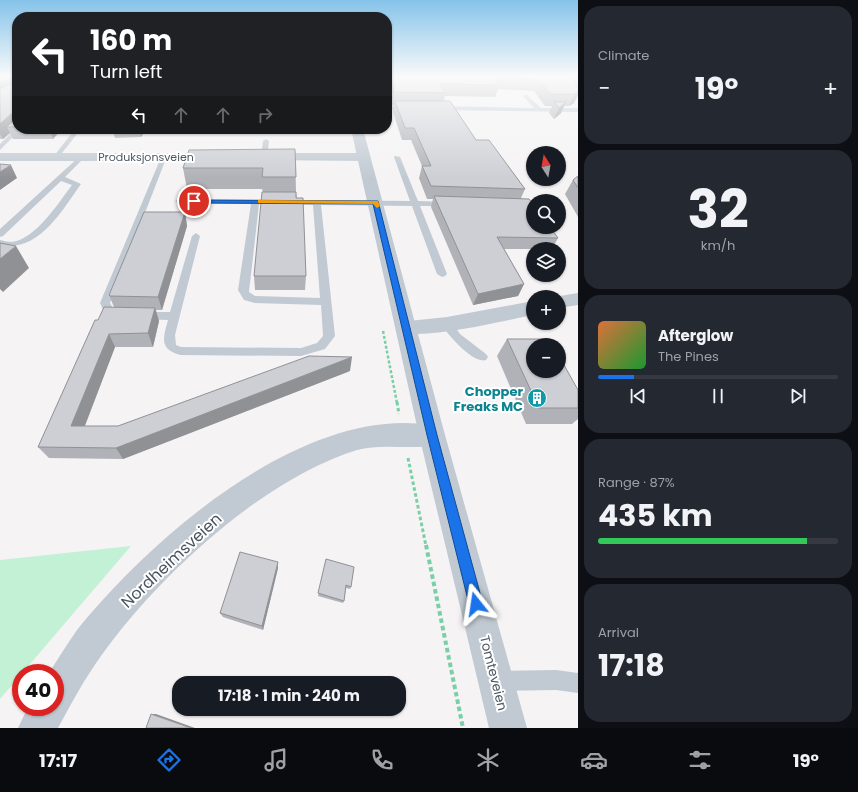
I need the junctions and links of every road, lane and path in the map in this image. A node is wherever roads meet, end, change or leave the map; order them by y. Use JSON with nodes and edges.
{"nodes":[{"id":1,"x":392,"y":110,"type":"edge"},
{"id":2,"x":461,"y":110,"type":"edge"},
{"id":3,"x":397,"y":114,"type":"edge"},
{"id":4,"x":466,"y":116,"type":"dead end"},
{"id":5,"x":13,"y":134,"type":"edge"},
{"id":6,"x":74,"y":134,"type":"edge"},
{"id":7,"x":358,"y":134,"type":"edge"},
{"id":8,"x":266,"y":141,"type":"dead end"},
{"id":9,"x":0,"y":148,"type":"edge"},
{"id":10,"x":164,"y":156,"type":"junction"},
{"id":11,"x":397,"y":156,"type":"dead end"},
{"id":12,"x":0,"y":157,"type":"edge"},
{"id":13,"x":56,"y":157,"type":"junction"},
{"id":14,"x":82,"y":157,"type":"junction"},
{"id":15,"x":226,"y":157,"type":"edge"},
{"id":16,"x":249,"y":157,"type":"edge"},
{"id":17,"x":264,"y":157,"type":"junction"},
{"id":18,"x":365,"y":157,"type":"junction"},
{"id":19,"x":60,"y":178,"type":"junction"},
{"id":20,"x":179,"y":201,"type":"dead end"},
{"id":21,"x":255,"y":201,"type":"junction"},
{"id":22,"x":317,"y":202,"type":"junction"},
{"id":23,"x":415,"y":202,"type":"junction"},
{"id":24,"x":376,"y":203,"type":"junction"},
{"id":25,"x":459,"y":204,"type":"edge"},
{"id":26,"x":0,"y":234,"type":"edge"},
{"id":27,"x":196,"y":236,"type":"dead end"},
{"id":28,"x":0,"y":243,"type":"edge"},
{"id":29,"x":442,"y":274,"type":"dead end"},
{"id":30,"x":578,"y":299,"type":"edge"},
{"id":31,"x":566,"y":301,"type":"edge"},
{"id":32,"x":326,"y":302,"type":"junction"},
{"id":33,"x":526,"y":309,"type":"edge"},
{"id":34,"x":174,"y":316,"type":"junction"},
{"id":35,"x":447,"y":324,"type":"junction"},
{"id":36,"x":406,"y":327,"type":"junction"},
{"id":37,"x":482,"y":357,"type":"dead end"},
{"id":38,"x":432,"y":435,"type":"junction"},
{"id":39,"x":496,"y":681,"type":"junction"},
{"id":40,"x":64,"y":682,"type":"edge"},
{"id":41,"x":578,"y":683,"type":"edge"},
{"id":42,"x":43,"y":716,"type":"edge"},
{"id":43,"x":37,"y":728,"type":"edge"},
{"id":44,"x":508,"y":728,"type":"edge"}],
"edges":[{"from":1,"to":3,"type":"lane"},
{"from":2,"to":4,"type":"lane"},
{"from":5,"to":9,"type":"lane"},
{"from":6,"to":13,"type":"lane"},
{"from":7,"to":18,"type":"street","name":"Tomteveien"},
{"from":8,"to":17,"type":"lane"},
{"from":10,"to":14,"type":"street","name":"Produksjonsveien"},
{"from":10,"to":15,"type":"street","name":"Produksjonsveien"},
{"from":10,"to":34,"type":"lane"},
{"from":11,"to":23,"type":"lane"},
{"from":12,"to":13,"type":"street","name":"Produksjonsveien"},
{"from":13,"to":14,"type":"street","name":"Produksjonsveien"},
{"from":14,"to":19,"type":"lane"},
{"from":16,"to":17,"type":"street"},
{"from":17,"to":18,"type":"street"},
{"from":18,"to":24,"type":"street","name":"Tomteveien"},
{"from":19,"to":26,"type":"lane"},
{"from":19,"to":28,"type":"lane"},
{"from":20,"to":21,"type":"lane"},
{"from":21,"to":22,"type":"lane"},
{"from":21,"to":32,"type":"lane"},
{"from":22,"to":24,"type":"lane"},
{"from":22,"to":32,"type":"lane"},
{"from":23,"to":24,"type":"lane"},
{"from":23,"to":25,"type":"lane"},
{"from":23,"to":29,"type":"lane"},
{"from":24,"to":36,"type":"street","name":"Tomteveien"},
{"from":27,"to":34,"type":"lane"},
{"from":30,"to":31,"type":"street"},
{"from":32,"to":34,"type":"lane"},
{"from":33,"to":35,"type":"street"},
{"from":35,"to":36,"type":"street"},
{"from":35,"to":37,"type":"lane"},
{"from":36,"to":38,"type":"street","name":"Tomteveien"},
{"from":38,"to":39,"type":"street","name":"Tomteveien"},
{"from":38,"to":40,"type":"street","name":"Nordheimsveien"},
{"from":39,"to":41,"type":"lane"},
{"from":39,"to":44,"type":"street","name":"Tomteveien"},
{"from":42,"to":43,"type":"street"}]}
